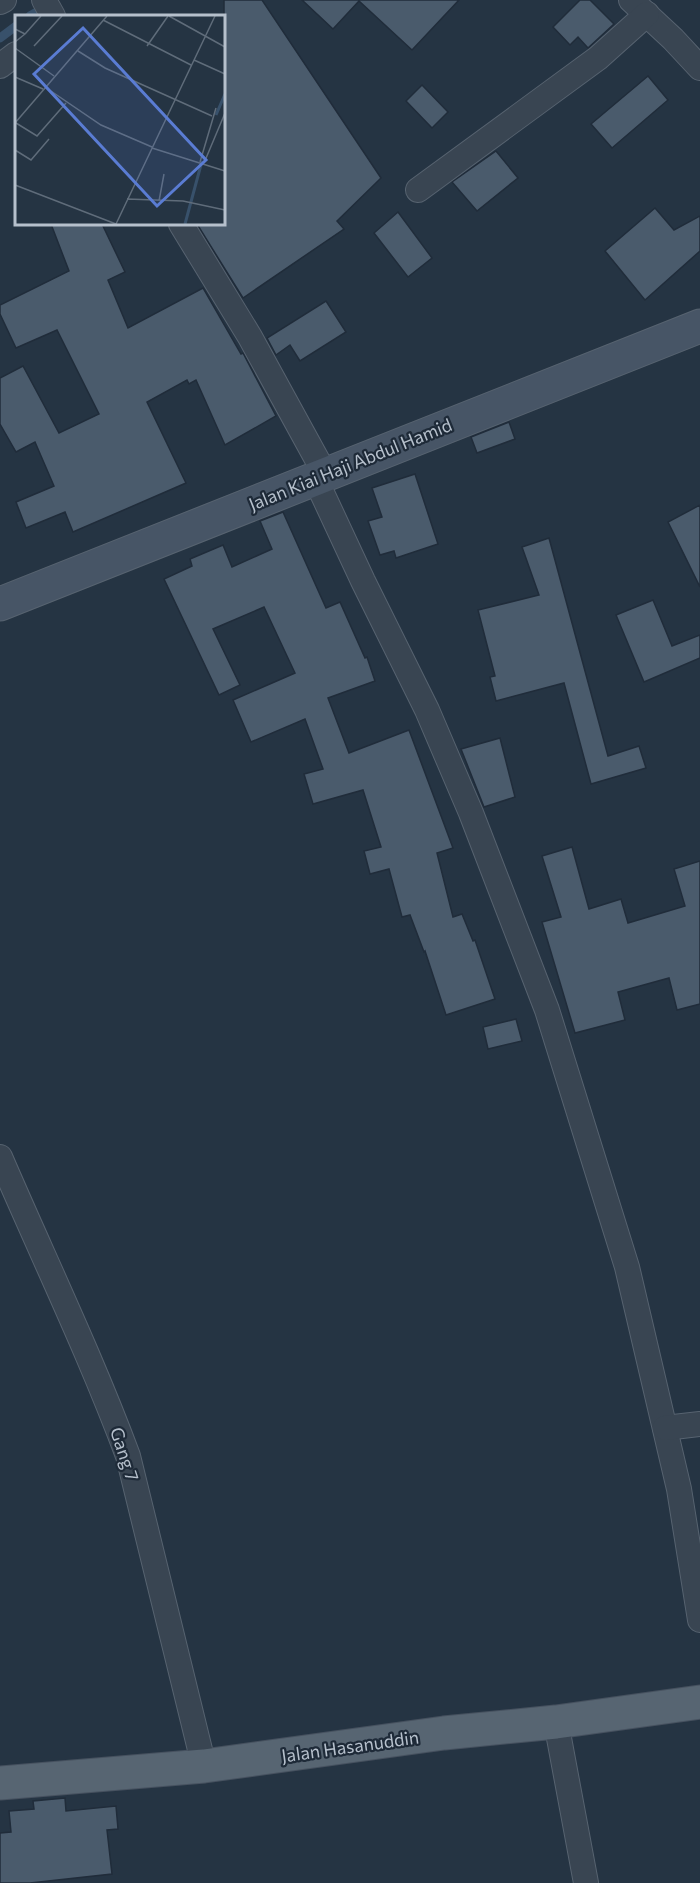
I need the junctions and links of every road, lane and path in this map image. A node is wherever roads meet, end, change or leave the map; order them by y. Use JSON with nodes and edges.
{"nodes":[{"id":1,"x":44,"y":0,"type":"edge"},
{"id":2,"x":639,"y":7,"type":"edge"},
{"id":3,"x":52,"y":15,"type":"edge"},
{"id":4,"x":15,"y":55,"type":"edge"},
{"id":5,"x":0,"y":66,"type":"edge"},
{"id":6,"x":700,"y":68,"type":"edge"},
{"id":7,"x":418,"y":190,"type":"dead end"},
{"id":8,"x":182,"y":225,"type":"edge"},
{"id":9,"x":700,"y":326,"type":"edge"},
{"id":10,"x":320,"y":476,"type":"junction"},
{"id":11,"x":0,"y":604,"type":"edge"},
{"id":12,"x":0,"y":1157,"type":"edge"},
{"id":13,"x":700,"y":1424,"type":"edge"},
{"id":14,"x":665,"y":1428,"type":"junction"},
{"id":15,"x":700,"y":1620,"type":"edge"},
{"id":16,"x":700,"y":1702,"type":"edge"},
{"id":17,"x":556,"y":1722,"type":"junction"},
{"id":18,"x":204,"y":1766,"type":"junction"},
{"id":19,"x":0,"y":1783,"type":"edge"},
{"id":20,"x":586,"y":1883,"type":"edge"}],
"edges":[{"from":1,"to":3,"type":"street"},
{"from":2,"to":6,"type":"street"},
{"from":2,"to":7,"type":"street"},
{"from":4,"to":5,"type":"street"},
{"from":8,"to":10,"type":"street"},
{"from":9,"to":10,"type":"street","name":"Jalan Kiai Haji Abdul Hamid"},
{"from":10,"to":11,"type":"street","name":"Jalan Kiai Haji Abdul Hamid"},
{"from":10,"to":14,"type":"street"},
{"from":12,"to":18,"type":"street","name":"Gang 7"},
{"from":13,"to":14,"type":"street"},
{"from":14,"to":15,"type":"street"},
{"from":16,"to":17,"type":"main road","name":"Jalan Hasanuddin"},
{"from":17,"to":18,"type":"main road","name":"Jalan Hasanuddin"},
{"from":17,"to":20,"type":"street"},
{"from":18,"to":19,"type":"main road","name":"Jalan Hasanuddin"}]}
